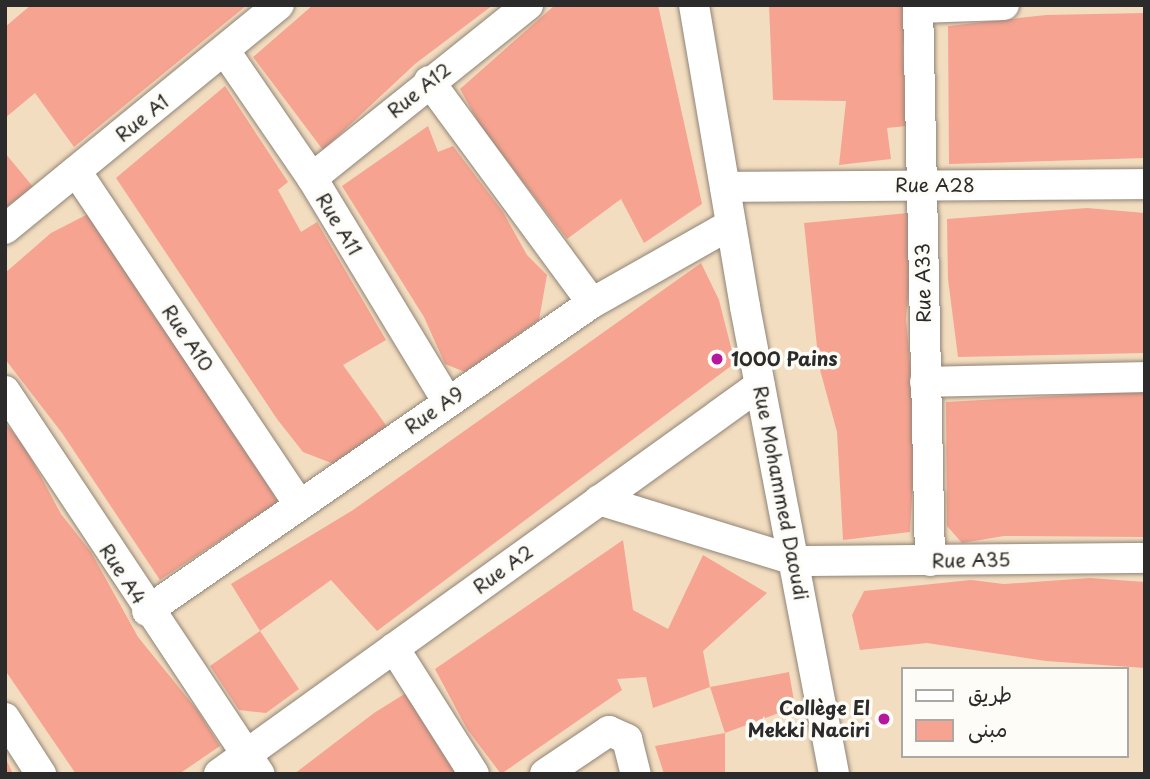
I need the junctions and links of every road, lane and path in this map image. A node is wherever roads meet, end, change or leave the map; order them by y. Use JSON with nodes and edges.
{"nodes":[{"id":1,"x":279,"y":5,"type":"edge"},
{"id":2,"x":528,"y":5,"type":"edge"},
{"id":3,"x":694,"y":5,"type":"edge"},
{"id":4,"x":1004,"y":5,"type":"edge"},
{"id":5,"x":918,"y":7,"type":"edge"},
{"id":6,"x":225,"y":51,"type":"junction"},
{"id":7,"x":429,"y":80,"type":"junction"},
{"id":8,"x":76,"y":171,"type":"junction"},
{"id":9,"x":312,"y":178,"type":"junction"},
{"id":10,"x":922,"y":184,"type":"junction"},
{"id":11,"x":1145,"y":184,"type":"edge"},
{"id":12,"x":725,"y":187,"type":"junction"},
{"id":13,"x":730,"y":225,"type":"junction"},
{"id":14,"x":5,"y":229,"type":"edge"},
{"id":15,"x":592,"y":303,"type":"junction"},
{"id":16,"x":1145,"y":377,"type":"edge"},
{"id":17,"x":925,"y":382,"type":"junction"},
{"id":18,"x":760,"y":385,"type":"junction"},
{"id":19,"x":5,"y":391,"type":"edge"},
{"id":20,"x":447,"y":401,"type":"junction"},
{"id":21,"x":599,"y":500,"type":"junction"},
{"id":22,"x":300,"y":505,"type":"junction"},
{"id":23,"x":1145,"y":558,"type":"edge"},
{"id":24,"x":797,"y":561,"type":"junction"},
{"id":25,"x":930,"y":561,"type":"junction"},
{"id":26,"x":147,"y":611,"type":"junction"},
{"id":27,"x":394,"y":648,"type":"junction"},
{"id":28,"x":5,"y":718,"type":"edge"},
{"id":29,"x":253,"y":764,"type":"edge"},
{"id":30,"x":41,"y":774,"type":"edge"},
{"id":31,"x":219,"y":774,"type":"edge"},
{"id":32,"x":474,"y":774,"type":"edge"},
{"id":33,"x":545,"y":774,"type":"edge"},
{"id":34,"x":636,"y":774,"type":"edge"},
{"id":35,"x":834,"y":774,"type":"edge"}],
"edges":[{"from":1,"to":6,"type":"street","name":"Rue A1"},
{"from":2,"to":7,"type":"street","name":"Rue A12"},
{"from":3,"to":12,"type":"street","name":"Rue Mohammed Daoudi"},
{"from":4,"to":5,"type":"street"},
{"from":5,"to":10,"type":"street","name":"Rue A33"},
{"from":6,"to":8,"type":"street","name":"Rue A1"},
{"from":6,"to":9,"type":"street","name":"Rue A11"},
{"from":7,"to":9,"type":"street","name":"Rue A12"},
{"from":7,"to":15,"type":"street"},
{"from":8,"to":14,"type":"street","name":"Rue A1"},
{"from":8,"to":22,"type":"street","name":"Rue A10"},
{"from":9,"to":20,"type":"street","name":"Rue A11"},
{"from":10,"to":11,"type":"street","name":"Rue A28"},
{"from":10,"to":12,"type":"street","name":"Rue A28"},
{"from":10,"to":17,"type":"street","name":"Rue A33"},
{"from":12,"to":13,"type":"street","name":"Rue Mohammed Daoudi"},
{"from":13,"to":15,"type":"street","name":"Rue A9"},
{"from":13,"to":18,"type":"street","name":"Rue Mohammed Daoudi"},
{"from":15,"to":20,"type":"street","name":"Rue A9"},
{"from":16,"to":17,"type":"street"},
{"from":17,"to":25,"type":"street","name":"Rue A33"},
{"from":18,"to":21,"type":"street","name":"Rue A2"},
{"from":18,"to":24,"type":"street","name":"Rue Mohammed Daoudi"},
{"from":19,"to":26,"type":"street","name":"Rue A4"},
{"from":20,"to":22,"type":"street","name":"Rue A9"},
{"from":21,"to":24,"type":"street","name":"Rue A35"},
{"from":21,"to":27,"type":"street","name":"Rue A2"},
{"from":22,"to":26,"type":"street","name":"Rue A9"},
{"from":23,"to":25,"type":"street","name":"Rue A35"},
{"from":24,"to":25,"type":"street","name":"Rue A35"},
{"from":24,"to":35,"type":"street","name":"Rue Mohammed Daoudi"},
{"from":26,"to":29,"type":"street","name":"Rue A4"},
{"from":27,"to":29,"type":"street","name":"Rue A2"},
{"from":27,"to":32,"type":"street"},
{"from":28,"to":30,"type":"street"},
{"from":29,"to":31,"type":"street","name":"Rue A2"},
{"from":33,"to":34,"type":"street"}]}
